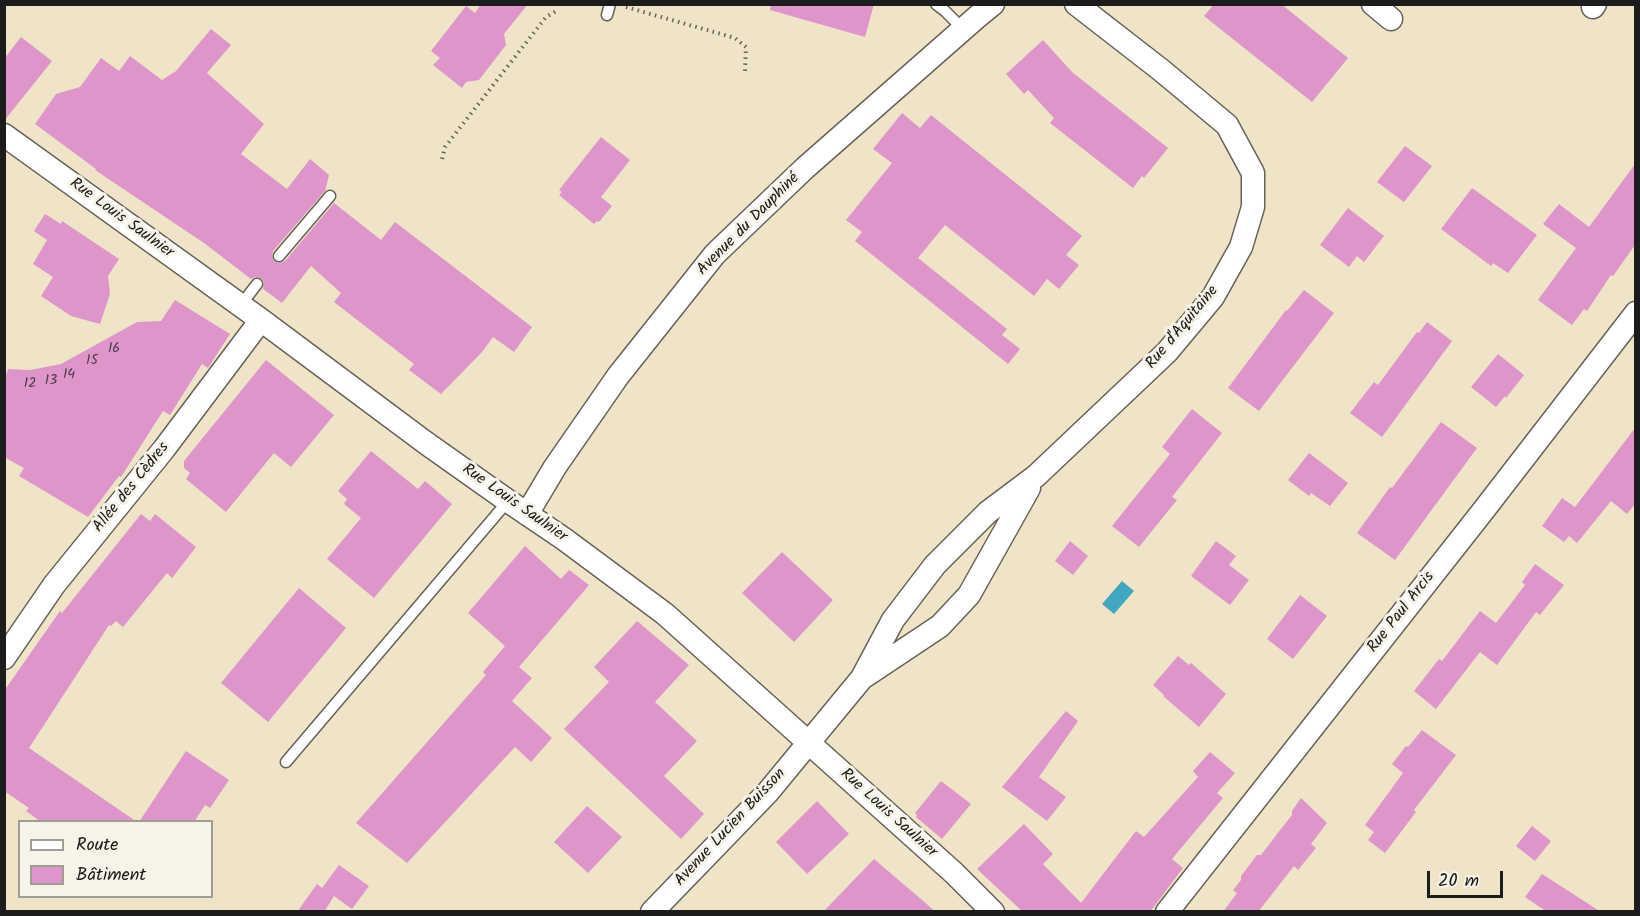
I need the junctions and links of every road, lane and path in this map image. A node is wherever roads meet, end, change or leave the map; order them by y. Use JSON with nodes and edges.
{"nodes":[{"id":1,"x":616,"y":4,"type":"edge"},
{"id":2,"x":936,"y":4,"type":"edge"},
{"id":3,"x":993,"y":4,"type":"edge"},
{"id":4,"x":1076,"y":4,"type":"edge"},
{"id":5,"x":1373,"y":4,"type":"edge"},
{"id":6,"x":558,"y":10,"type":"dead end"},
{"id":7,"x":1392,"y":19,"type":"dead end"},
{"id":8,"x":963,"y":29,"type":"junction"},
{"id":9,"x":745,"y":71,"type":"dead end"},
{"id":10,"x":4,"y":135,"type":"edge"},
{"id":11,"x":442,"y":159,"type":"dead end"},
{"id":12,"x":330,"y":196,"type":"dead end"},
{"id":13,"x":279,"y":256,"type":"dead end"},
{"id":14,"x":257,"y":284,"type":"dead end"},
{"id":15,"x":240,"y":306,"type":"junction"},
{"id":16,"x":1635,"y":313,"type":"edge"},
{"id":17,"x":261,"y":320,"type":"junction"},
{"id":18,"x":1036,"y":476,"type":"junction"},
{"id":19,"x":518,"y":508,"type":"junction"},
{"id":20,"x":4,"y":658,"type":"edge"},
{"id":21,"x":862,"y":678,"type":"junction"},
{"id":22,"x":808,"y":743,"type":"junction"},
{"id":23,"x":286,"y":762,"type":"dead end"},
{"id":24,"x":652,"y":912,"type":"edge"},
{"id":25,"x":993,"y":912,"type":"edge"},
{"id":26,"x":1167,"y":912,"type":"edge"}],
"edges":[{"from":1,"to":9,"type":"path"},
{"from":2,"to":8,"type":"lane"},
{"from":3,"to":8,"type":"street","name":"Avenue du Dauphiné"},
{"from":4,"to":18,"type":"street","name":"Rue d'Aquitaine"},
{"from":5,"to":7,"type":"street"},
{"from":6,"to":11,"type":"path"},
{"from":8,"to":19,"type":"street","name":"Avenue du Dauphiné"},
{"from":10,"to":15,"type":"street","name":"Rue Louis Saulnier"},
{"from":12,"to":13,"type":"lane"},
{"from":14,"to":15,"type":"lane"},
{"from":15,"to":17,"type":"street","name":"Rue Louis Saulnier"},
{"from":16,"to":26,"type":"street","name":"Rue Paul Arcis"},
{"from":17,"to":19,"type":"street","name":"Rue Louis Saulnier"},
{"from":17,"to":20,"type":"street","name":"Allée des Cèdres"},
{"from":18,"to":21,"type":"street","name":"Rue d'Aquitaine"},
{"from":18,"to":21,"type":"street","name":"Rue d'Aquitaine"},
{"from":19,"to":22,"type":"street","name":"Rue Louis Saulnier"},
{"from":19,"to":23,"type":"lane"},
{"from":21,"to":22,"type":"street","name":"Rue d'Aquitaine"},
{"from":22,"to":24,"type":"street","name":"Avenue Lucien Buisson"},
{"from":22,"to":25,"type":"street","name":"Rue Louis Saulnier"}]}
